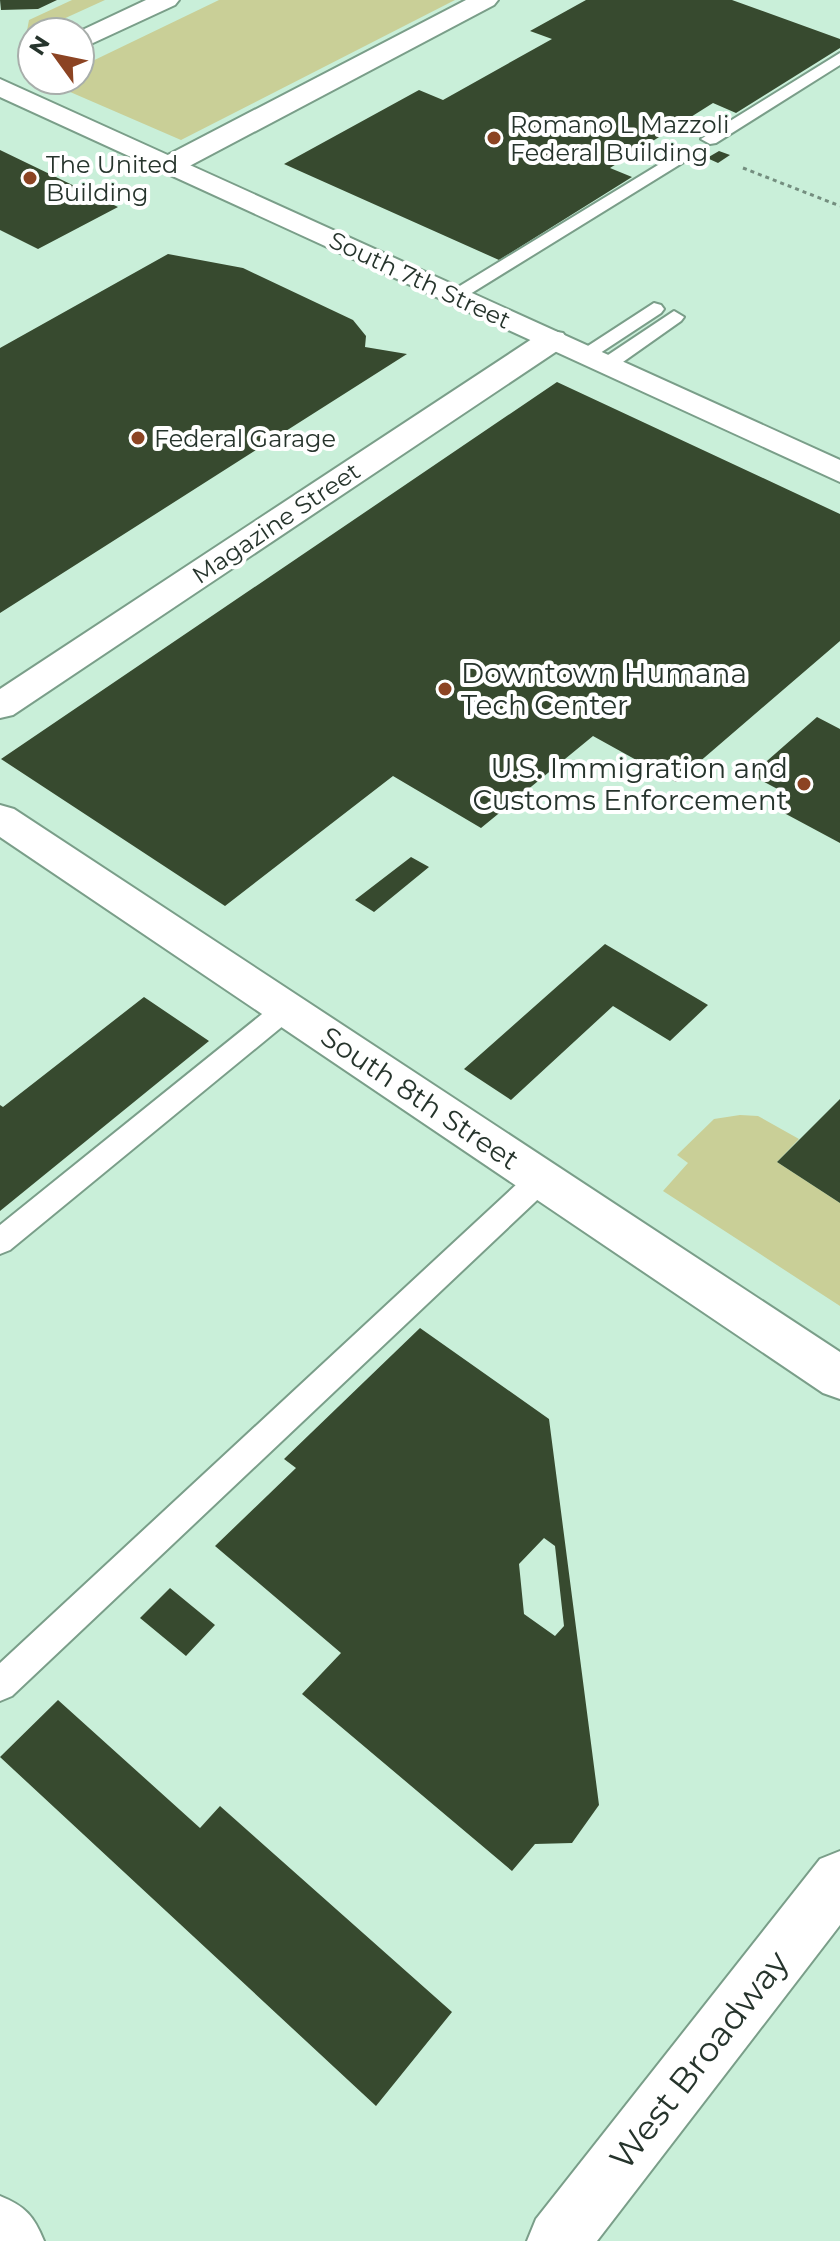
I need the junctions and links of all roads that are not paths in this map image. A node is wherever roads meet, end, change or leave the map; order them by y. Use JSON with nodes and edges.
{"nodes":[{"id":1,"x":166,"y":0,"type":"edge"},
{"id":2,"x":485,"y":0,"type":"edge"},
{"id":3,"x":96,"y":33,"type":"edge"},
{"id":4,"x":840,"y":58,"type":"edge"},
{"id":5,"x":0,"y":87,"type":"edge"},
{"id":6,"x":710,"y":139,"type":"dead end"},
{"id":7,"x":681,"y":156,"type":"dead end"},
{"id":8,"x":170,"y":165,"type":"junction"},
{"id":9,"x":455,"y":295,"type":"junction"},
{"id":10,"x":654,"y":309,"type":"dead end"},
{"id":11,"x":674,"y":317,"type":"dead end"},
{"id":12,"x":552,"y":340,"type":"junction"},
{"id":13,"x":595,"y":360,"type":"junction"},
{"id":14,"x":840,"y":472,"type":"edge"},
{"id":15,"x":0,"y":706,"type":"edge"},
{"id":16,"x":0,"y":818,"type":"edge"},
{"id":17,"x":286,"y":1009,"type":"junction"},
{"id":18,"x":541,"y":1179,"type":"junction"},
{"id":19,"x":0,"y":1242,"type":"edge"},
{"id":20,"x":840,"y":1378,"type":"edge"},
{"id":21,"x":0,"y":1685,"type":"edge"},
{"id":22,"x":840,"y":1879,"type":"edge"},
{"id":23,"x":0,"y":2227,"type":"edge"},
{"id":24,"x":13,"y":2241,"type":"edge"},
{"id":25,"x":558,"y":2241,"type":"edge"}],
"edges":[{"from":1,"to":3,"type":"street"},
{"from":2,"to":8,"type":"street"},
{"from":4,"to":6,"type":"lane"},
{"from":5,"to":8,"type":"street","name":"South 7th Street"},
{"from":7,"to":9,"type":"lane"},
{"from":8,"to":9,"type":"street","name":"South 7th Street"},
{"from":9,"to":12,"type":"street","name":"South 7th Street"},
{"from":10,"to":13,"type":"lane"},
{"from":11,"to":13,"type":"lane"},
{"from":12,"to":13,"type":"street","name":"South 7th Street"},
{"from":12,"to":15,"type":"street","name":"Magazine Street"},
{"from":13,"to":14,"type":"street","name":"South 7th Street"},
{"from":16,"to":17,"type":"street","name":"South 8th Street"},
{"from":17,"to":18,"type":"street","name":"South 8th Street"},
{"from":17,"to":19,"type":"lane"},
{"from":18,"to":20,"type":"street","name":"South 8th Street"},
{"from":18,"to":21,"type":"lane"},
{"from":22,"to":25,"type":"street","name":"West Broadway"},
{"from":23,"to":24,"type":"street"}]}
